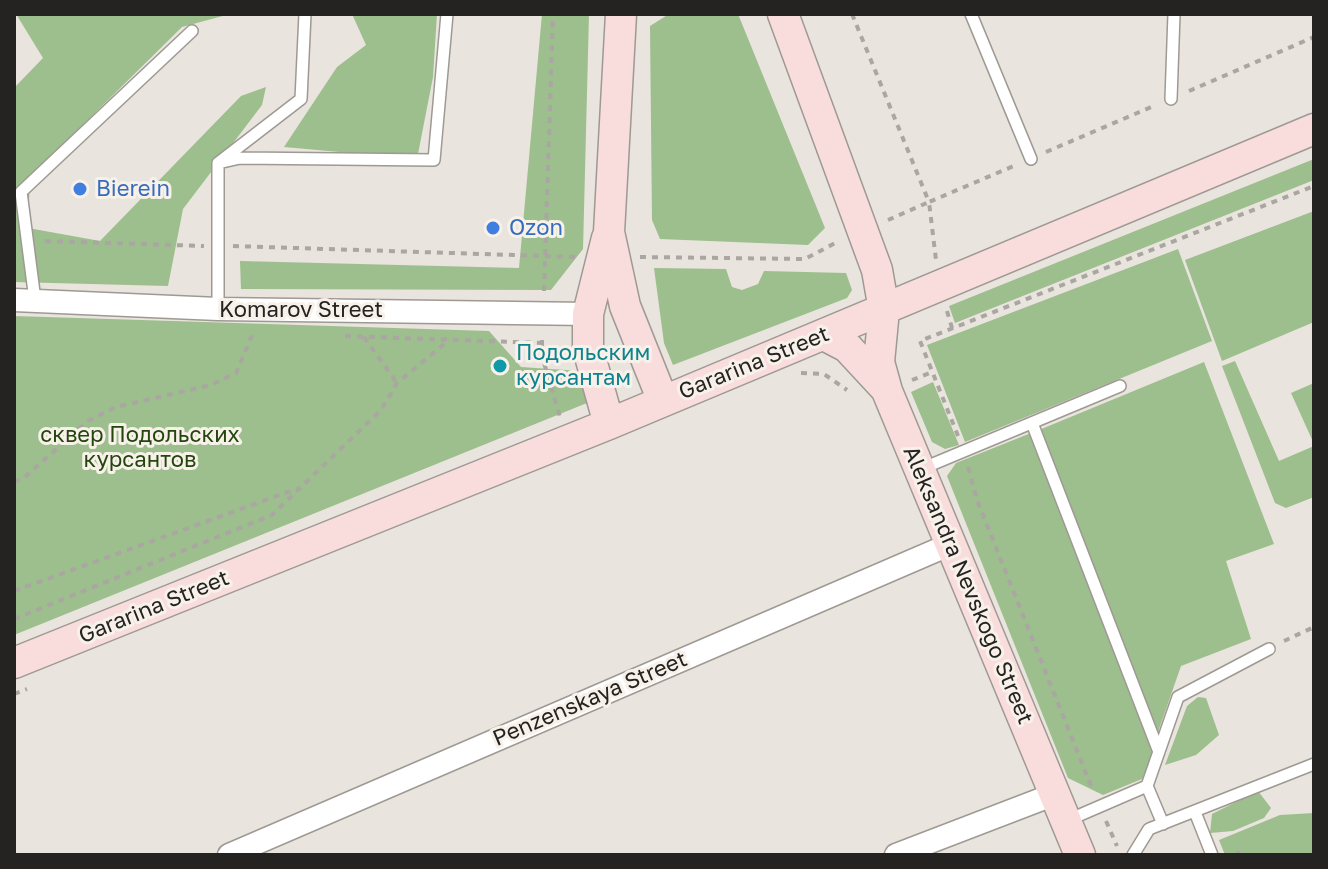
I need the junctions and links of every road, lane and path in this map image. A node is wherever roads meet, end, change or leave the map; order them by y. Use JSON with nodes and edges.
{"nodes":[{"id":1,"x":305,"y":14,"type":"edge"},
{"id":2,"x":447,"y":14,"type":"edge"},
{"id":3,"x":553,"y":14,"type":"edge"},
{"id":4,"x":621,"y":14,"type":"edge"},
{"id":5,"x":783,"y":14,"type":"edge"},
{"id":6,"x":852,"y":14,"type":"edge"},
{"id":7,"x":971,"y":14,"type":"edge"},
{"id":8,"x":1174,"y":14,"type":"edge"},
{"id":9,"x":192,"y":31,"type":"dead end"},
{"id":10,"x":1314,"y":37,"type":"edge"},
{"id":11,"x":1171,"y":99,"type":"junction"},
{"id":12,"x":1314,"y":129,"type":"edge"},
{"id":13,"x":1031,"y":159,"type":"junction"},
{"id":14,"x":218,"y":163,"type":"junction"},
{"id":15,"x":1314,"y":186,"type":"edge"},
{"id":16,"x":929,"y":202,"type":"junction"},
{"id":17,"x":864,"y":230,"type":"junction"},
{"id":18,"x":27,"y":240,"type":"junction"},
{"id":19,"x":218,"y":246,"type":"junction"},
{"id":20,"x":608,"y":249,"type":"junction"},
{"id":21,"x":545,"y":256,"type":"junction"},
{"id":22,"x":939,"y":287,"type":"junction"},
{"id":23,"x":24,"y":300,"type":"edge"},
{"id":24,"x":218,"y":309,"type":"junction"},
{"id":25,"x":884,"y":310,"type":"junction"},
{"id":26,"x":543,"y":311,"type":"junction"},
{"id":27,"x":588,"y":314,"type":"junction"},
{"id":28,"x":952,"y":328,"type":"junction"},
{"id":29,"x":253,"y":333,"type":"dead end"},
{"id":30,"x":824,"y":335,"type":"junction"},
{"id":31,"x":364,"y":337,"type":"dead end"},
{"id":32,"x":449,"y":340,"type":"dead end"},
{"id":33,"x":397,"y":383,"type":"junction"},
{"id":34,"x":1120,"y":386,"type":"dead end"},
{"id":35,"x":887,"y":391,"type":"junction"},
{"id":36,"x":663,"y":401,"type":"junction"},
{"id":37,"x":1032,"y":423,"type":"junction"},
{"id":38,"x":609,"y":424,"type":"junction"},
{"id":39,"x":568,"y":441,"type":"junction"},
{"id":40,"x":964,"y":451,"type":"junction"},
{"id":41,"x":920,"y":469,"type":"junction"},
{"id":42,"x":14,"y":482,"type":"edge"},
{"id":43,"x":301,"y":487,"type":"junction"},
{"id":44,"x":951,"y":544,"type":"junction"},
{"id":45,"x":14,"y":591,"type":"edge"},
{"id":46,"x":14,"y":619,"type":"edge"},
{"id":47,"x":1314,"y":627,"type":"edge"},
{"id":48,"x":1269,"y":649,"type":"joint"},
{"id":49,"x":14,"y":663,"type":"edge"},
{"id":50,"x":1159,"y":752,"type":"junction"},
{"id":51,"x":1314,"y":764,"type":"edge"},
{"id":52,"x":1147,"y":786,"type":"junction"},
{"id":53,"x":1060,"y":807,"type":"junction"},
{"id":54,"x":1100,"y":807,"type":"junction"},
{"id":55,"x":1195,"y":812,"type":"junction"},
{"id":56,"x":1163,"y":824,"type":"junction"},
{"id":57,"x":229,"y":855,"type":"edge"},
{"id":58,"x":896,"y":855,"type":"edge"},
{"id":59,"x":1080,"y":855,"type":"edge"},
{"id":60,"x":1121,"y":855,"type":"edge"},
{"id":61,"x":1133,"y":855,"type":"edge"},
{"id":62,"x":1212,"y":855,"type":"edge"}],
"edges":[{"from":1,"to":14,"type":"lane"},
{"from":2,"to":14,"type":"lane"},
{"from":3,"to":21,"type":"path"},
{"from":4,"to":20,"type":"main road"},
{"from":5,"to":17,"type":"main road","name":"Aleksandra Nevskogo Street"},
{"from":6,"to":16,"type":"path"},
{"from":7,"to":13,"type":"lane"},
{"from":8,"to":11,"type":"lane"},
{"from":9,"to":18,"type":"lane"},
{"from":10,"to":11,"type":"path"},
{"from":11,"to":13,"type":"path"},
{"from":12,"to":22,"type":"main road","name":"Gararina Street"},
{"from":13,"to":16,"type":"path"},
{"from":14,"to":19,"type":"lane"},
{"from":15,"to":28,"type":"path"},
{"from":16,"to":17,"type":"path"},
{"from":16,"to":22,"type":"path"},
{"from":17,"to":20,"type":"path"},
{"from":17,"to":25,"type":"main road","name":"Aleksandra Nevskogo Street"},
{"from":18,"to":19,"type":"path"},
{"from":18,"to":23,"type":"lane"},
{"from":19,"to":21,"type":"path"},
{"from":19,"to":24,"type":"lane"},
{"from":20,"to":21,"type":"path"},
{"from":20,"to":27,"type":"main road"},
{"from":20,"to":36,"type":"main road"},
{"from":21,"to":26,"type":"path"},
{"from":22,"to":25,"type":"main road","name":"Gararina Street"},
{"from":22,"to":28,"type":"path"},
{"from":23,"to":24,"type":"street","name":"Komarov Street"},
{"from":24,"to":26,"type":"street","name":"Komarov Street"},
{"from":25,"to":30,"type":"main road","name":"Gararina Street"},
{"from":25,"to":35,"type":"main road","name":"Aleksandra Nevskogo Street"},
{"from":26,"to":27,"type":"street","name":"Komarov Street"},
{"from":26,"to":39,"type":"path"},
{"from":27,"to":38,"type":"main road"},
{"from":28,"to":40,"type":"path"},
{"from":29,"to":42,"type":"path"},
{"from":30,"to":35,"type":"main road"},
{"from":30,"to":36,"type":"main road","name":"Gararina Street"},
{"from":31,"to":33,"type":"path"},
{"from":32,"to":33,"type":"path"},
{"from":33,"to":43,"type":"path"},
{"from":34,"to":37,"type":"lane"},
{"from":35,"to":41,"type":"main road","name":"Aleksandra Nevskogo Street"},
{"from":36,"to":38,"type":"main road","name":"Gararina Street"},
{"from":37,"to":40,"type":"lane"},
{"from":37,"to":50,"type":"lane"},
{"from":38,"to":39,"type":"main road","name":"Gararina Street"},
{"from":39,"to":49,"type":"main road","name":"Gararina Street"},
{"from":40,"to":41,"type":"lane"},
{"from":40,"to":54,"type":"path"},
{"from":41,"to":44,"type":"main road","name":"Aleksandra Nevskogo Street"},
{"from":43,"to":45,"type":"path"},
{"from":43,"to":46,"type":"path"},
{"from":44,"to":53,"type":"main road","name":"Aleksandra Nevskogo Street"},
{"from":44,"to":57,"type":"street","name":"Penzenskaya Street"},
{"from":47,"to":48,"type":"path"},
{"from":48,"to":50,"type":"lane"},
{"from":50,"to":52,"type":"lane"},
{"from":51,"to":55,"type":"lane"},
{"from":52,"to":54,"type":"lane"},
{"from":52,"to":56,"type":"lane"},
{"from":53,"to":54,"type":"lane"},
{"from":53,"to":58,"type":"street"},
{"from":53,"to":59,"type":"main road","name":"Aleksandra Nevskogo Street"},
{"from":54,"to":60,"type":"path"},
{"from":55,"to":56,"type":"lane"},
{"from":55,"to":62,"type":"lane"},
{"from":56,"to":61,"type":"lane"}]}
